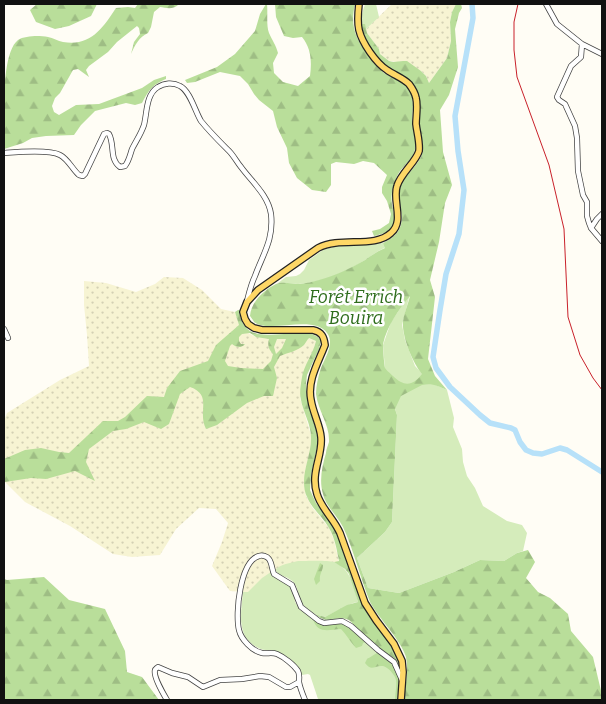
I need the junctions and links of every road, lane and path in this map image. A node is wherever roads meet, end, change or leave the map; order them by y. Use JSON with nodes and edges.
{"nodes":[{"id":1,"x":359,"y":4,"type":"edge"},
{"id":2,"x":546,"y":4,"type":"edge"},
{"id":3,"x":582,"y":44,"type":"junction"},
{"id":4,"x":602,"y":54,"type":"edge"},
{"id":5,"x":4,"y":154,"type":"edge"},
{"id":6,"x":602,"y":214,"type":"edge"},
{"id":7,"x":591,"y":228,"type":"junction"},
{"id":8,"x":602,"y":241,"type":"edge"},
{"id":9,"x":247,"y":302,"type":"junction"},
{"id":10,"x":4,"y":329,"type":"edge"},
{"id":11,"x":8,"y":338,"type":"dead end"},
{"id":12,"x":402,"y":680,"type":"junction"},
{"id":13,"x":299,"y":682,"type":"junction"},
{"id":14,"x":167,"y":700,"type":"edge"},
{"id":15,"x":305,"y":700,"type":"edge"},
{"id":16,"x":401,"y":700,"type":"edge"}],
"edges":[{"from":1,"to":9,"type":"main road"},
{"from":2,"to":3,"type":"street"},
{"from":3,"to":4,"type":"street"},
{"from":3,"to":7,"type":"street"},
{"from":5,"to":9,"type":"street"},
{"from":6,"to":7,"type":"street"},
{"from":7,"to":8,"type":"street"},
{"from":9,"to":12,"type":"main road"},
{"from":10,"to":11,"type":"street"},
{"from":12,"to":13,"type":"street"},
{"from":12,"to":16,"type":"main road"},
{"from":13,"to":14,"type":"street"},
{"from":13,"to":15,"type":"street"}]}
